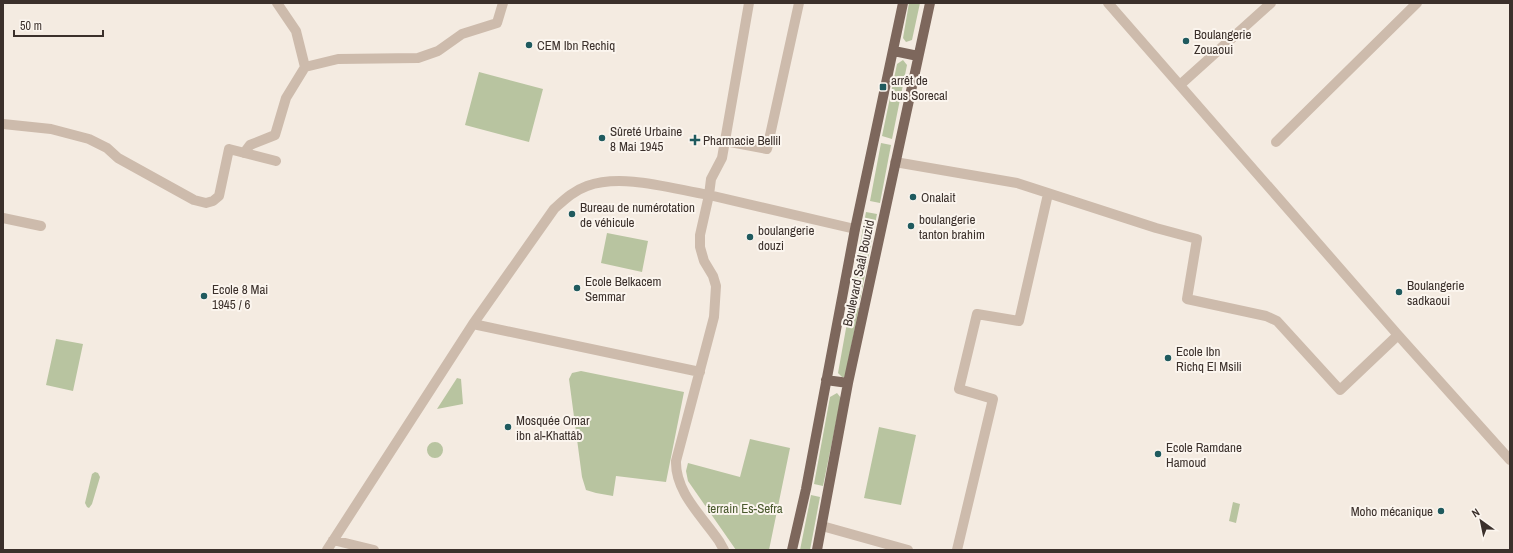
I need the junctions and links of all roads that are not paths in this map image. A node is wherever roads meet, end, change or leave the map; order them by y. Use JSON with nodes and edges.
{"nodes":[{"id":1,"x":503,"y":3,"type":"edge"},
{"id":2,"x":749,"y":3,"type":"edge"},
{"id":3,"x":799,"y":3,"type":"edge"},
{"id":4,"x":903,"y":3,"type":"edge"},
{"id":5,"x":930,"y":3,"type":"edge"},
{"id":6,"x":1108,"y":3,"type":"edge"},
{"id":7,"x":1271,"y":3,"type":"edge"},
{"id":8,"x":1417,"y":3,"type":"edge"},
{"id":9,"x":279,"y":5,"type":"edge"},
{"id":10,"x":894,"y":51,"type":"junction"},
{"id":11,"x":918,"y":56,"type":"junction"},
{"id":12,"x":305,"y":67,"type":"junction"},
{"id":13,"x":1181,"y":84,"type":"junction"},
{"id":14,"x":3,"y":124,"type":"edge"},
{"id":15,"x":725,"y":141,"type":"junction"},
{"id":16,"x":1276,"y":142,"type":"dead end"},
{"id":17,"x":244,"y":153,"type":"junction"},
{"id":18,"x":276,"y":161,"type":"dead end"},
{"id":19,"x":895,"y":162,"type":"junction"},
{"id":20,"x":1048,"y":194,"type":"junction"},
{"id":21,"x":709,"y":195,"type":"junction"},
{"id":22,"x":3,"y":218,"type":"edge"},
{"id":23,"x":41,"y":226,"type":"dead end"},
{"id":24,"x":855,"y":228,"type":"junction"},
{"id":25,"x":473,"y":324,"type":"junction"},
{"id":26,"x":1398,"y":335,"type":"junction"},
{"id":27,"x":700,"y":372,"type":"junction"},
{"id":28,"x":826,"y":380,"type":"junction"},
{"id":29,"x":848,"y":383,"type":"junction"},
{"id":30,"x":1510,"y":460,"type":"edge"},
{"id":31,"x":822,"y":526,"type":"junction"},
{"id":32,"x":333,"y":540,"type":"junction"},
{"id":33,"x":878,"y":547,"type":"edge"},
{"id":34,"x":327,"y":550,"type":"edge"},
{"id":35,"x":374,"y":550,"type":"edge"},
{"id":36,"x":724,"y":550,"type":"edge"},
{"id":37,"x":792,"y":550,"type":"edge"},
{"id":38,"x":817,"y":550,"type":"edge"},
{"id":39,"x":908,"y":550,"type":"edge"},
{"id":40,"x":957,"y":550,"type":"edge"}],
"edges":[{"from":1,"to":12,"type":"street"},
{"from":2,"to":15,"type":"street"},
{"from":3,"to":15,"type":"street"},
{"from":4,"to":10,"type":"main road","name":"Boulevard Saâl Bouzid"},
{"from":5,"to":11,"type":"main road","name":"Boulevard Saâl Bouzid"},
{"from":6,"to":13,"type":"street"},
{"from":7,"to":13,"type":"street"},
{"from":8,"to":16,"type":"street"},
{"from":9,"to":12,"type":"street"},
{"from":10,"to":11,"type":"main road"},
{"from":10,"to":24,"type":"main road","name":"Boulevard Saâl Bouzid"},
{"from":11,"to":19,"type":"main road","name":"Boulevard Saâl Bouzid"},
{"from":12,"to":17,"type":"street"},
{"from":13,"to":26,"type":"street"},
{"from":14,"to":17,"type":"street"},
{"from":15,"to":21,"type":"street"},
{"from":17,"to":18,"type":"street"},
{"from":19,"to":20,"type":"street"},
{"from":19,"to":29,"type":"main road","name":"Boulevard Saâl Bouzid"},
{"from":20,"to":26,"type":"street"},
{"from":20,"to":40,"type":"street"},
{"from":21,"to":24,"type":"street"},
{"from":21,"to":25,"type":"street"},
{"from":21,"to":27,"type":"street"},
{"from":22,"to":23,"type":"street"},
{"from":24,"to":28,"type":"main road","name":"Boulevard Saâl Bouzid"},
{"from":25,"to":27,"type":"street"},
{"from":25,"to":32,"type":"street"},
{"from":26,"to":30,"type":"street"},
{"from":27,"to":36,"type":"street"},
{"from":28,"to":29,"type":"main road"},
{"from":28,"to":37,"type":"main road","name":"Boulevard Saâl Bouzid"},
{"from":29,"to":31,"type":"main road","name":"Boulevard Saâl Bouzid"},
{"from":31,"to":33,"type":"street"},
{"from":31,"to":38,"type":"main road","name":"Boulevard Saâl Bouzid"},
{"from":32,"to":34,"type":"street"},
{"from":32,"to":35,"type":"street"},
{"from":33,"to":39,"type":"street"}]}
